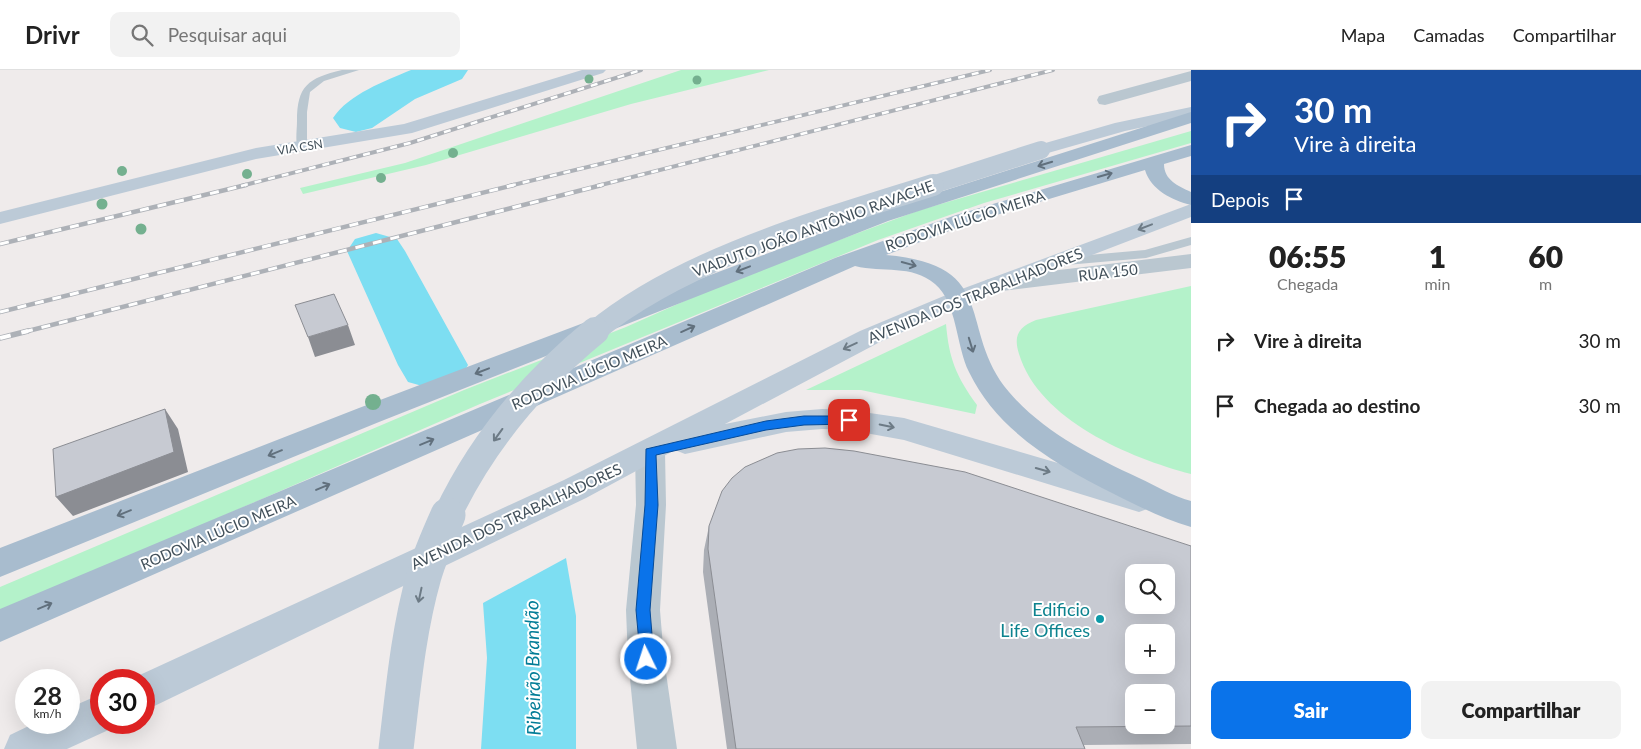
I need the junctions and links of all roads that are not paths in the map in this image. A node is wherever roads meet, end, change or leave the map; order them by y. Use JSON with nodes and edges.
{"nodes":[{"id":1,"x":354,"y":70,"type":"edge"},
{"id":2,"x":598,"y":70,"type":"edge"},
{"id":3,"x":1191,"y":76,"type":"edge"},
{"id":4,"x":1105,"y":100,"type":"dead end"},
{"id":5,"x":1191,"y":112,"type":"edge"},
{"id":6,"x":1191,"y":118,"type":"edge"},
{"id":7,"x":302,"y":146,"type":"junction"},
{"id":8,"x":1191,"y":150,"type":"edge"},
{"id":9,"x":1154,"y":162,"type":"junction"},
{"id":10,"x":1191,"y":199,"type":"edge"},
{"id":11,"x":1191,"y":210,"type":"edge"},
{"id":12,"x":0,"y":218,"type":"edge"},
{"id":13,"x":1191,"y":241,"type":"edge"},
{"id":14,"x":1191,"y":261,"type":"edge"},
{"id":15,"x":843,"y":262,"type":"junction"},
{"id":16,"x":1055,"y":262,"type":"junction"},
{"id":17,"x":994,"y":285,"type":"junction"},
{"id":18,"x":959,"y":298,"type":"junction"},
{"id":19,"x":658,"y":447,"type":"junction"},
{"id":20,"x":1182,"y":511,"type":"edge"},
{"id":21,"x":0,"y":563,"type":"edge"},
{"id":22,"x":0,"y":626,"type":"edge"},
{"id":23,"x":155,"y":687,"type":"edge"},
{"id":24,"x":90,"y":717,"type":"edge"},
{"id":25,"x":24,"y":749,"type":"edge"},
{"id":26,"x":396,"y":749,"type":"edge"},
{"id":27,"x":657,"y":749,"type":"edge"}],
"edges":[{"from":1,"to":7,"type":"lane"},
{"from":2,"to":7,"type":"street","name":"VIA CSN"},
{"from":3,"to":4,"type":"street"},
{"from":5,"to":26,"type":"street","name":"VIADUTO JOÃO ANTÔNIO RAVACHE","one_way":true,"bridge":true},
{"from":6,"to":21,"type":"main road","name":"RODOVIA LÚCIO MEIRA","one_way":true},
{"from":7,"to":12,"type":"street","name":"VIA CSN"},
{"from":8,"to":9,"type":"main road","name":"RODOVIA LÚCIO MEIRA"},
{"from":9,"to":10,"type":"main road"},
{"from":15,"to":9,"type":"main road","name":"RODOVIA LÚCIO MEIRA","one_way":true},
{"from":11,"to":16,"type":"street","name":"AVENIDA DOS TRABALHADORES","one_way":true},
{"from":13,"to":16,"type":"lane"},
{"from":14,"to":17,"type":"street","name":"RUA 150"},
{"from":15,"to":18,"type":"main road","one_way":true},
{"from":22,"to":15,"type":"main road","name":"RODOVIA LÚCIO MEIRA","one_way":true,"bridge":true},
{"from":16,"to":17,"type":"street","name":"AVENIDA DOS TRABALHADORES"},
{"from":17,"to":18,"type":"street","name":"AVENIDA DOS TRABALHADORES"},
{"from":18,"to":19,"type":"street","name":"AVENIDA DOS TRABALHADORES","one_way":true},
{"from":18,"to":20,"type":"main road","one_way":true},
{"from":19,"to":20,"type":"street","one_way":true},
{"from":19,"to":23,"type":"street","name":"AVENIDA DOS TRABALHADORES"},
{"from":19,"to":27,"type":"street"},
{"from":24,"to":25,"type":"street"}]}
